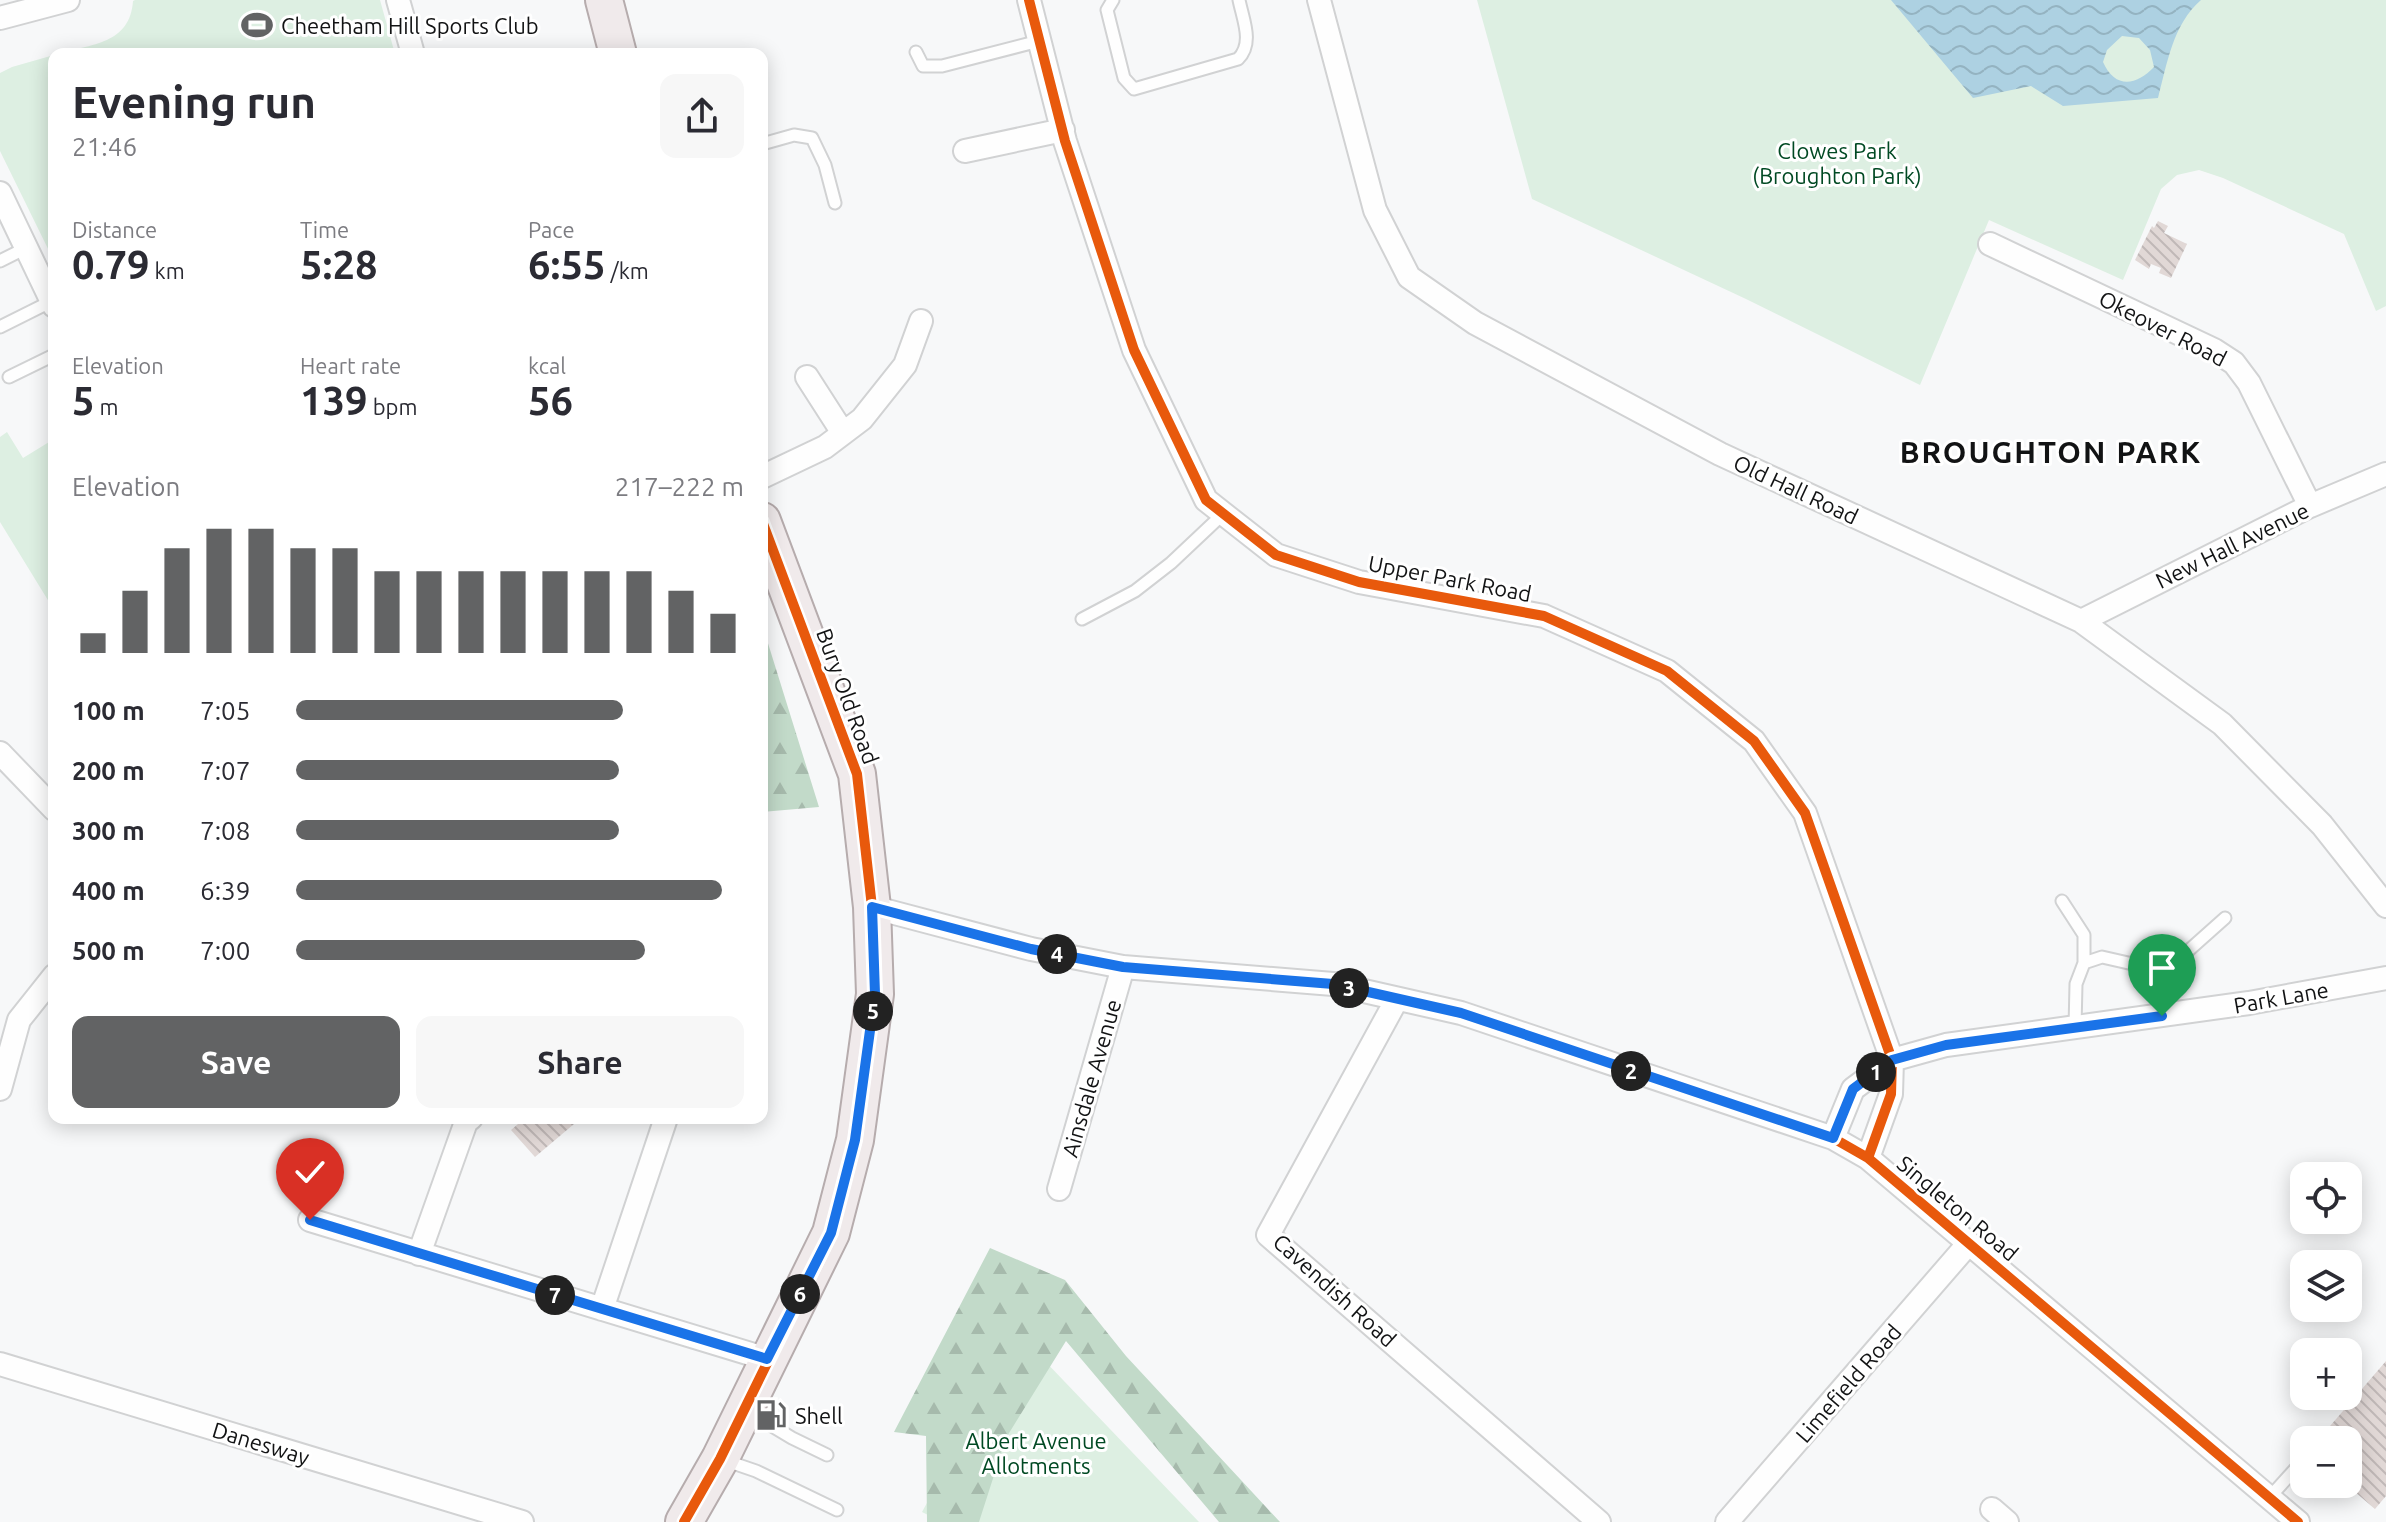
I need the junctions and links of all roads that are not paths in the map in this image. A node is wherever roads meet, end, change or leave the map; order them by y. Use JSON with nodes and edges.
{"nodes":[{"id":1,"x":68,"y":0,"type":"edge"},
{"id":2,"x":398,"y":0,"type":"edge"},
{"id":3,"x":604,"y":0,"type":"edge"},
{"id":4,"x":1029,"y":0,"type":"edge"},
{"id":5,"x":1113,"y":0,"type":"edge"},
{"id":6,"x":1239,"y":0,"type":"edge"},
{"id":7,"x":1319,"y":0,"type":"edge"},
{"id":8,"x":0,"y":18,"type":"edge"},
{"id":9,"x":1039,"y":41,"type":"junction"},
{"id":10,"x":411,"y":48,"type":"edge"},
{"id":11,"x":616,"y":48,"type":"edge"},
{"id":12,"x":916,"y":52,"type":"dead end"},
{"id":13,"x":1063,"y":130,"type":"junction"},
{"id":14,"x":768,"y":142,"type":"edge"},
{"id":15,"x":965,"y":151,"type":"dead end"},
{"id":16,"x":2,"y":201,"type":"edge"},
{"id":17,"x":835,"y":203,"type":"dead end"},
{"id":18,"x":1990,"y":244,"type":"dead end"},
{"id":19,"x":26,"y":248,"type":"junction"},
{"id":20,"x":0,"y":261,"type":"edge"},
{"id":21,"x":48,"y":294,"type":"edge"},
{"id":22,"x":48,"y":306,"type":"edge"},
{"id":23,"x":921,"y":321,"type":"dead end"},
{"id":24,"x":0,"y":327,"type":"edge"},
{"id":25,"x":48,"y":358,"type":"edge"},
{"id":26,"x":9,"y":377,"type":"dead end"},
{"id":27,"x":807,"y":377,"type":"dead end"},
{"id":28,"x":843,"y":433,"type":"junction"},
{"id":29,"x":768,"y":474,"type":"edge"},
{"id":30,"x":2386,"y":474,"type":"edge"},
{"id":31,"x":2310,"y":506,"type":"junction"},
{"id":32,"x":1223,"y":514,"type":"junction"},
{"id":33,"x":768,"y":537,"type":"edge"},
{"id":34,"x":1082,"y":619,"type":"dead end"},
{"id":35,"x":2081,"y":621,"type":"junction"},
{"id":36,"x":0,"y":753,"type":"edge"},
{"id":37,"x":48,"y":803,"type":"edge"},
{"id":38,"x":2062,"y":901,"type":"dead end"},
{"id":39,"x":2386,"y":906,"type":"edge"},
{"id":40,"x":872,"y":907,"type":"junction"},
{"id":41,"x":2225,"y":918,"type":"dead end"},
{"id":42,"x":2084,"y":963,"type":"junction"},
{"id":43,"x":1123,"y":967,"type":"junction"},
{"id":44,"x":2386,"y":978,"type":"edge"},
{"id":45,"x":48,"y":984,"type":"edge"},
{"id":46,"x":1397,"y":999,"type":"junction"},
{"id":47,"x":2075,"y":1029,"type":"junction"},
{"id":48,"x":1892,"y":1060,"type":"junction"},
{"id":49,"x":0,"y":1089,"type":"edge"},
{"id":50,"x":465,"y":1124,"type":"edge"},
{"id":51,"x":664,"y":1124,"type":"edge"},
{"id":52,"x":1833,"y":1138,"type":"junction"},
{"id":53,"x":1868,"y":1158,"type":"junction"},
{"id":54,"x":1059,"y":1189,"type":"dead end"},
{"id":55,"x":310,"y":1220,"type":"dead end"},
{"id":56,"x":1969,"y":1243,"type":"junction"},
{"id":57,"x":419,"y":1254,"type":"junction"},
{"id":58,"x":602,"y":1309,"type":"junction"},
{"id":59,"x":767,"y":1359,"type":"junction"},
{"id":60,"x":0,"y":1364,"type":"edge"},
{"id":61,"x":743,"y":1409,"type":"junction"},
{"id":62,"x":827,"y":1455,"type":"dead end"},
{"id":63,"x":720,"y":1459,"type":"junction"},
{"id":64,"x":2290,"y":1475,"type":"edge"},
{"id":65,"x":2269,"y":1498,"type":"junction"},
{"id":66,"x":837,"y":1510,"type":"dead end"},
{"id":67,"x":522,"y":1522,"type":"edge"},
{"id":68,"x":684,"y":1522,"type":"edge"},
{"id":69,"x":1599,"y":1522,"type":"edge"},
{"id":70,"x":1727,"y":1522,"type":"edge"},
{"id":71,"x":2298,"y":1522,"type":"edge"}],
"edges":[{"from":1,"to":8,"type":"street"},
{"from":2,"to":10,"type":"street"},
{"from":3,"to":11,"type":"main road"},
{"from":4,"to":9,"type":"street","name":"Upper Park Road"},
{"from":5,"to":6,"type":"lane"},
{"from":7,"to":35,"type":"street","name":"Old Hall Road"},
{"from":9,"to":12,"type":"lane"},
{"from":9,"to":13,"type":"street","name":"Upper Park Road"},
{"from":13,"to":15,"type":"street"},
{"from":13,"to":32,"type":"street","name":"Upper Park Road"},
{"from":14,"to":17,"type":"lane"},
{"from":16,"to":19,"type":"street"},
{"from":18,"to":31,"type":"street","name":"Okeover Road"},
{"from":19,"to":20,"type":"lane"},
{"from":19,"to":21,"type":"street"},
{"from":22,"to":24,"type":"lane"},
{"from":23,"to":28,"type":"street"},
{"from":25,"to":26,"type":"lane"},
{"from":27,"to":28,"type":"street"},
{"from":28,"to":29,"type":"street"},
{"from":30,"to":31,"type":"street","name":"New Hall Avenue"},
{"from":31,"to":35,"type":"street","name":"New Hall Avenue"},
{"from":32,"to":34,"type":"lane"},
{"from":32,"to":48,"type":"street","name":"Upper Park Road"},
{"from":33,"to":40,"type":"main road","name":"Bury Old Road"},
{"from":35,"to":39,"type":"street","name":"Old Hall Road"},
{"from":36,"to":37,"type":"street"},
{"from":38,"to":42,"type":"lane"},
{"from":40,"to":43,"type":"street","name":"Singleton Road"},
{"from":40,"to":59,"type":"main road","name":"Bury Old Road"},
{"from":41,"to":42,"type":"lane"},
{"from":42,"to":47,"type":"lane"},
{"from":43,"to":46,"type":"street","name":"Singleton Road"},
{"from":43,"to":54,"type":"street","name":"Ainsdale Avenue"},
{"from":44,"to":47,"type":"street","name":"Park Lane"},
{"from":45,"to":49,"type":"street"},
{"from":46,"to":52,"type":"street","name":"Singleton Road"},
{"from":46,"to":69,"type":"street","name":"Cavendish Road"},
{"from":47,"to":48,"type":"street","name":"Park Lane"},
{"from":48,"to":52,"type":"street"},
{"from":48,"to":53,"type":"street","name":"Upper Park Road"},
{"from":50,"to":57,"type":"street"},
{"from":51,"to":58,"type":"street"},
{"from":52,"to":53,"type":"street","name":"Singleton Road"},
{"from":53,"to":56,"type":"street","name":"Singleton Road"},
{"from":55,"to":57,"type":"street"},
{"from":56,"to":65,"type":"street","name":"Singleton Road"},
{"from":56,"to":70,"type":"street","name":"Limefield Road"},
{"from":57,"to":58,"type":"street"},
{"from":58,"to":59,"type":"street"},
{"from":59,"to":61,"type":"main road","name":"Bury Old Road"},
{"from":60,"to":67,"type":"street","name":"Danesway"},
{"from":61,"to":62,"type":"lane"},
{"from":61,"to":63,"type":"main road","name":"Bury Old Road"},
{"from":63,"to":66,"type":"lane"},
{"from":63,"to":68,"type":"main road","name":"Bury Old Road"},
{"from":64,"to":65,"type":"lane"},
{"from":65,"to":71,"type":"street","name":"Singleton Road"}]}
